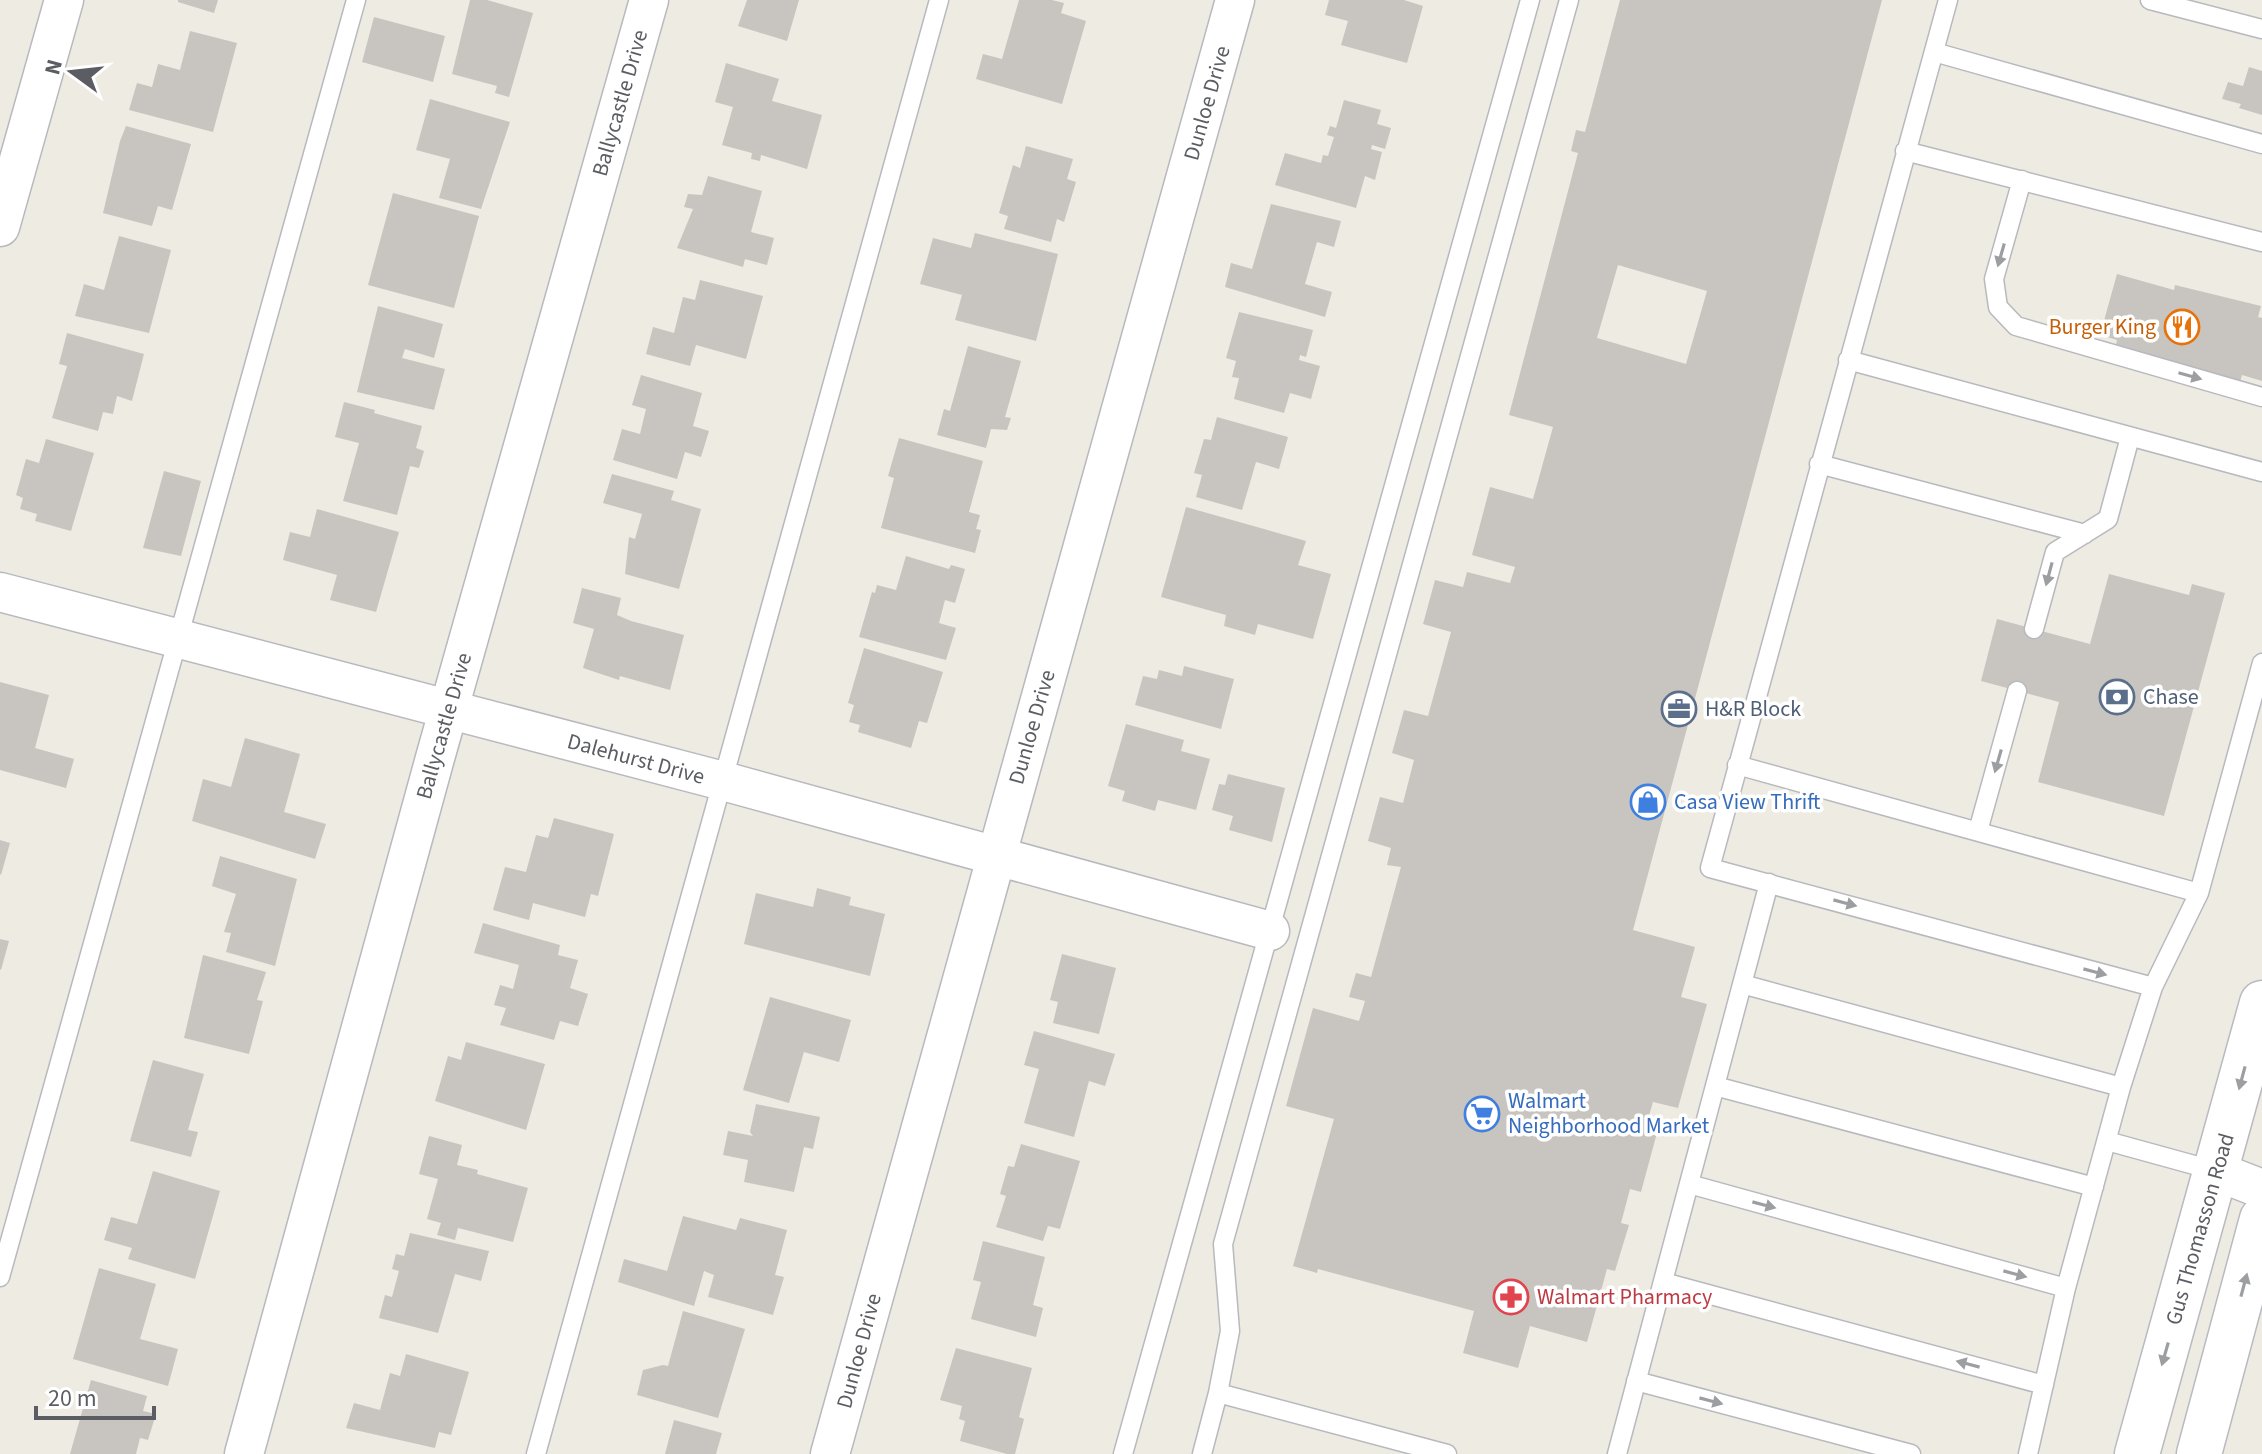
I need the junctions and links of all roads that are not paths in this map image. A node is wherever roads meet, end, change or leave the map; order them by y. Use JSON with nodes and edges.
{"nodes":[{"id":1,"x":64,"y":0,"type":"edge"},
{"id":2,"x":356,"y":0,"type":"edge"},
{"id":3,"x":649,"y":0,"type":"edge"},
{"id":4,"x":939,"y":0,"type":"edge"},
{"id":5,"x":1235,"y":0,"type":"edge"},
{"id":6,"x":1530,"y":0,"type":"edge"},
{"id":7,"x":1569,"y":0,"type":"edge"},
{"id":8,"x":1948,"y":0,"type":"edge"},
{"id":9,"x":2150,"y":0,"type":"edge"},
{"id":10,"x":2262,"y":29,"type":"edge"},
{"id":11,"x":1934,"y":52,"type":"junction"},
{"id":12,"x":2262,"y":144,"type":"edge"},
{"id":13,"x":1905,"y":151,"type":"junction"},
{"id":14,"x":2022,"y":180,"type":"junction"},
{"id":15,"x":0,"y":227,"type":"edge"},
{"id":16,"x":2262,"y":242,"type":"edge"},
{"id":17,"x":1848,"y":360,"type":"junction"},
{"id":18,"x":2262,"y":397,"type":"edge"},
{"id":19,"x":2130,"y":437,"type":"junction"},
{"id":20,"x":1819,"y":464,"type":"junction"},
{"id":21,"x":2262,"y":472,"type":"edge"},
{"id":22,"x":2085,"y":534,"type":"junction"},
{"id":23,"x":0,"y":592,"type":"edge"},
{"id":24,"x":2034,"y":629,"type":"dead end"},
{"id":25,"x":177,"y":638,"type":"junction"},
{"id":26,"x":2262,"y":663,"type":"edge"},
{"id":27,"x":2017,"y":691,"type":"dead end"},
{"id":28,"x":449,"y":710,"type":"junction"},
{"id":29,"x":1737,"y":765,"type":"junction"},
{"id":30,"x":723,"y":781,"type":"junction"},
{"id":31,"x":1978,"y":831,"type":"junction"},
{"id":32,"x":996,"y":855,"type":"junction"},
{"id":33,"x":1769,"y":883,"type":"junction"},
{"id":34,"x":2199,"y":893,"type":"junction"},
{"id":35,"x":1270,"y":931,"type":"junction"},
{"id":36,"x":1742,"y":984,"type":"junction"},
{"id":37,"x":2153,"y":987,"type":"junction"},
{"id":38,"x":2262,"y":1003,"type":"edge"},
{"id":39,"x":1715,"y":1086,"type":"junction"},
{"id":40,"x":2121,"y":1087,"type":"junction"},
{"id":41,"x":2107,"y":1141,"type":"junction"},
{"id":42,"x":2216,"y":1171,"type":"junction"},
{"id":43,"x":1689,"y":1184,"type":"junction"},
{"id":44,"x":2094,"y":1187,"type":"junction"},
{"id":45,"x":2262,"y":1189,"type":"edge"},
{"id":46,"x":2262,"y":1219,"type":"edge"},
{"id":47,"x":0,"y":1277,"type":"edge"},
{"id":48,"x":1663,"y":1282,"type":"junction"},
{"id":49,"x":2066,"y":1288,"type":"junction"},
{"id":50,"x":1636,"y":1381,"type":"junction"},
{"id":51,"x":2044,"y":1385,"type":"junction"},
{"id":52,"x":1218,"y":1393,"type":"junction"},
{"id":53,"x":244,"y":1454,"type":"edge"},
{"id":54,"x":536,"y":1454,"type":"edge"},
{"id":55,"x":830,"y":1454,"type":"edge"},
{"id":56,"x":1123,"y":1454,"type":"edge"},
{"id":57,"x":1202,"y":1454,"type":"edge"},
{"id":58,"x":1447,"y":1454,"type":"edge"},
{"id":59,"x":1617,"y":1454,"type":"edge"},
{"id":60,"x":1911,"y":1454,"type":"edge"},
{"id":61,"x":2028,"y":1454,"type":"edge"},
{"id":62,"x":2137,"y":1454,"type":"edge"},
{"id":63,"x":2199,"y":1454,"type":"edge"}],
"edges":[{"from":1,"to":15,"type":"street"},
{"from":2,"to":25,"type":"lane"},
{"from":3,"to":28,"type":"street","name":"Ballycastle Drive"},
{"from":4,"to":30,"type":"lane"},
{"from":5,"to":32,"type":"street","name":"Dunloe Drive"},
{"from":6,"to":35,"type":"lane"},
{"from":7,"to":52,"type":"lane"},
{"from":8,"to":11,"type":"lane"},
{"from":9,"to":10,"type":"lane"},
{"from":11,"to":12,"type":"lane"},
{"from":11,"to":13,"type":"lane"},
{"from":13,"to":14,"type":"lane"},
{"from":13,"to":17,"type":"lane"},
{"from":14,"to":16,"type":"lane"},
{"from":14,"to":18,"type":"lane","one_way":true},
{"from":17,"to":19,"type":"lane"},
{"from":17,"to":20,"type":"lane"},
{"from":19,"to":21,"type":"lane"},
{"from":19,"to":22,"type":"lane"},
{"from":20,"to":22,"type":"lane"},
{"from":20,"to":29,"type":"lane"},
{"from":22,"to":24,"type":"lane","one_way":true},
{"from":23,"to":25,"type":"street","name":"Dalehurst Drive"},
{"from":25,"to":28,"type":"street","name":"Dalehurst Drive"},
{"from":25,"to":47,"type":"lane"},
{"from":26,"to":34,"type":"lane"},
{"from":27,"to":31,"type":"lane","one_way":true},
{"from":28,"to":30,"type":"street","name":"Dalehurst Drive"},
{"from":28,"to":53,"type":"street","name":"Ballycastle Drive"},
{"from":29,"to":31,"type":"lane"},
{"from":29,"to":33,"type":"lane"},
{"from":30,"to":32,"type":"street","name":"Dalehurst Drive"},
{"from":30,"to":54,"type":"lane"},
{"from":31,"to":34,"type":"lane"},
{"from":32,"to":35,"type":"street","name":"Dalehurst Drive"},
{"from":32,"to":55,"type":"street","name":"Dunloe Drive"},
{"from":33,"to":36,"type":"lane"},
{"from":33,"to":37,"type":"lane","one_way":true},
{"from":34,"to":37,"type":"lane"},
{"from":35,"to":56,"type":"lane"},
{"from":36,"to":39,"type":"lane"},
{"from":36,"to":40,"type":"lane"},
{"from":37,"to":40,"type":"lane"},
{"from":38,"to":42,"type":"main road","name":"Gus Thomasson Road","one_way":true},
{"from":39,"to":43,"type":"lane"},
{"from":39,"to":44,"type":"lane"},
{"from":40,"to":41,"type":"lane"},
{"from":41,"to":42,"type":"lane"},
{"from":41,"to":44,"type":"lane"},
{"from":42,"to":45,"type":"street"},
{"from":42,"to":62,"type":"main road","name":"Gus Thomasson Road","one_way":true},
{"from":43,"to":48,"type":"lane"},
{"from":43,"to":49,"type":"lane","one_way":true},
{"from":44,"to":49,"type":"lane"},
{"from":63,"to":46,"type":"main road","one_way":true},
{"from":48,"to":50,"type":"lane"},
{"from":51,"to":48,"type":"lane","one_way":true},
{"from":49,"to":51,"type":"lane"},
{"from":50,"to":59,"type":"lane"},
{"from":50,"to":60,"type":"lane","one_way":true},
{"from":51,"to":61,"type":"lane"},
{"from":52,"to":57,"type":"lane"},
{"from":52,"to":58,"type":"lane"}]}
